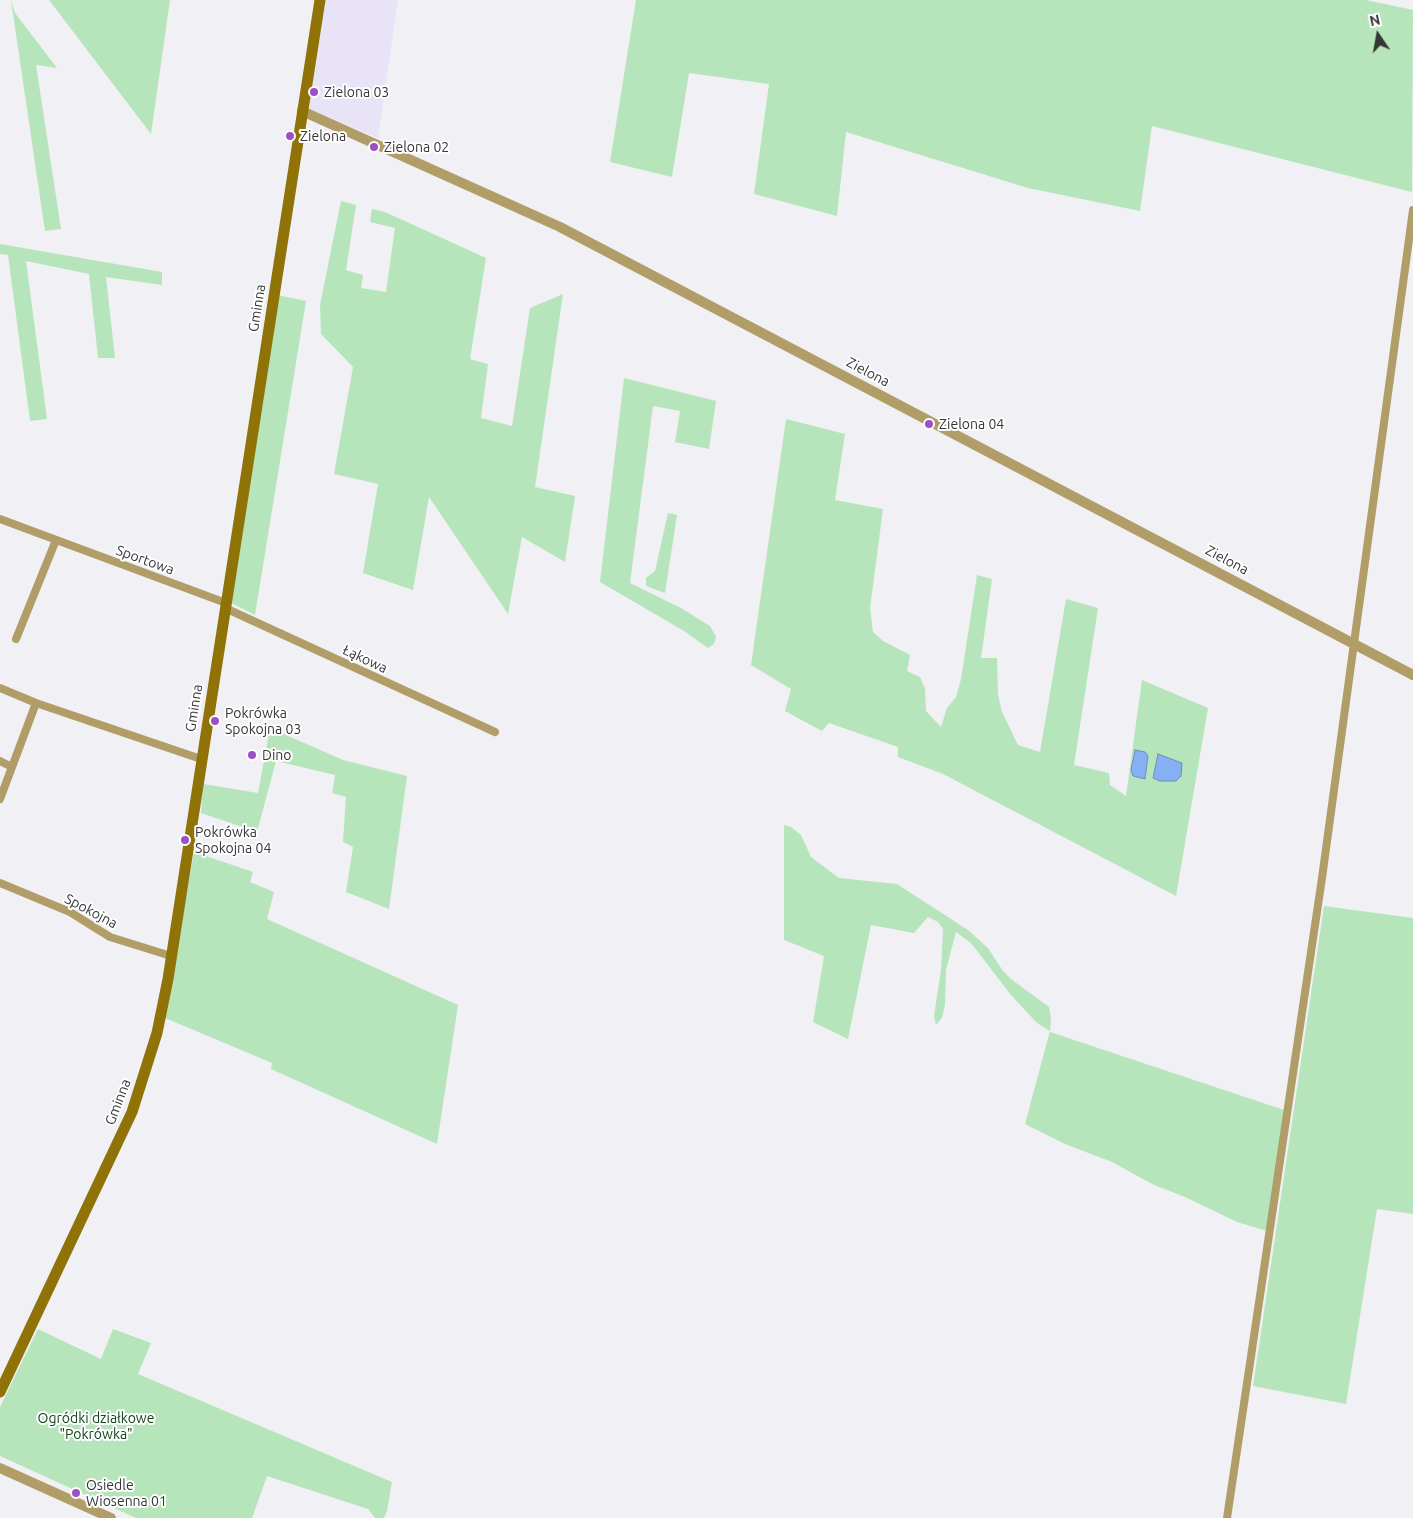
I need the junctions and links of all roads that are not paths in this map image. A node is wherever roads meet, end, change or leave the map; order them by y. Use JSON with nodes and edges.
{"nodes":[{"id":1,"x":320,"y":0,"type":"edge"},
{"id":2,"x":302,"y":111,"type":"junction"},
{"id":3,"x":1413,"y":210,"type":"edge"},
{"id":4,"x":0,"y":519,"type":"edge"},
{"id":5,"x":56,"y":540,"type":"junction"},
{"id":6,"x":225,"y":606,"type":"junction"},
{"id":7,"x":16,"y":639,"type":"dead end"},
{"id":8,"x":1355,"y":644,"type":"junction"},
{"id":9,"x":1413,"y":675,"type":"edge"},
{"id":10,"x":0,"y":688,"type":"edge"},
{"id":11,"x":36,"y":703,"type":"junction"},
{"id":12,"x":495,"y":732,"type":"dead end"},
{"id":13,"x":201,"y":759,"type":"junction"},
{"id":14,"x":0,"y":761,"type":"edge"},
{"id":15,"x":12,"y":767,"type":"junction"},
{"id":16,"x":0,"y":799,"type":"edge"},
{"id":17,"x":0,"y":883,"type":"edge"},
{"id":18,"x":171,"y":956,"type":"junction"},
{"id":19,"x":0,"y":1392,"type":"edge"},
{"id":20,"x":0,"y":1468,"type":"edge"},
{"id":21,"x":111,"y":1518,"type":"edge"},
{"id":22,"x":1227,"y":1518,"type":"edge"}],
"edges":[{"from":1,"to":2,"type":"main road","name":"Gminna"},
{"from":2,"to":6,"type":"main road","name":"Gminna"},
{"from":2,"to":8,"type":"street","name":"Zielona"},
{"from":3,"to":8,"type":"street"},
{"from":4,"to":5,"type":"street","name":"Sportowa"},
{"from":5,"to":6,"type":"street","name":"Sportowa"},
{"from":5,"to":7,"type":"street"},
{"from":6,"to":12,"type":"street","name":"Łąkowa"},
{"from":6,"to":13,"type":"main road","name":"Gminna"},
{"from":8,"to":9,"type":"street","name":"Zielona"},
{"from":8,"to":22,"type":"street"},
{"from":10,"to":11,"type":"street"},
{"from":11,"to":13,"type":"street"},
{"from":11,"to":15,"type":"street"},
{"from":13,"to":18,"type":"main road","name":"Gminna"},
{"from":14,"to":15,"type":"street"},
{"from":15,"to":16,"type":"street"},
{"from":17,"to":18,"type":"street","name":"Spokojna"},
{"from":18,"to":19,"type":"main road","name":"Gminna"},
{"from":20,"to":21,"type":"street"}]}
